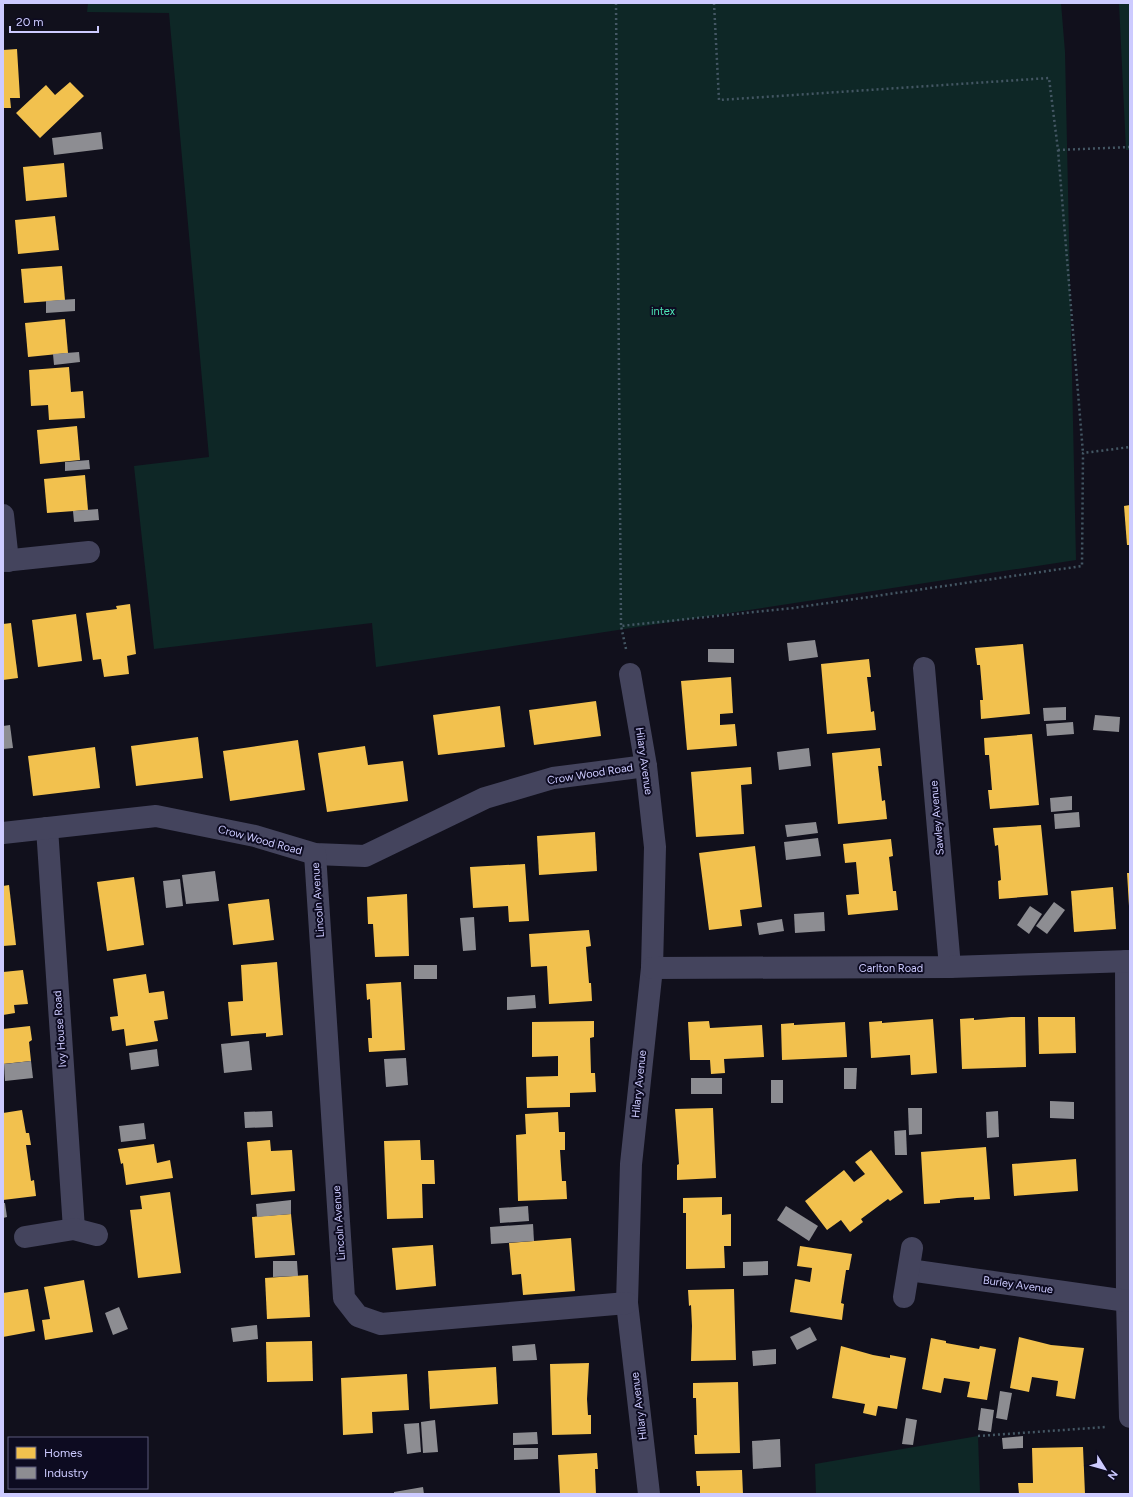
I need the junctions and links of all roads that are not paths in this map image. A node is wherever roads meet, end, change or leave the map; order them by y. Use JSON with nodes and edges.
{"nodes":[{"id":1,"x":3,"y":515,"type":"edge"},
{"id":2,"x":89,"y":552,"type":"dead end"},
{"id":3,"x":5,"y":561,"type":"edge"},
{"id":4,"x":924,"y":668,"type":"dead end"},
{"id":5,"x":630,"y":674,"type":"road end"},
{"id":6,"x":646,"y":766,"type":"junction"},
{"id":7,"x":47,"y":828,"type":"junction"},
{"id":8,"x":3,"y":833,"type":"edge"},
{"id":9,"x":315,"y":854,"type":"junction"},
{"id":10,"x":1128,"y":961,"type":"edge"},
{"id":11,"x":950,"y":967,"type":"junction"},
{"id":12,"x":652,"y":968,"type":"junction"},
{"id":13,"x":74,"y":1229,"type":"junction"},
{"id":14,"x":97,"y":1235,"type":"dead end"},
{"id":15,"x":25,"y":1237,"type":"dead end"},
{"id":16,"x":912,"y":1248,"type":"dead end"},
{"id":17,"x":909,"y":1270,"type":"junction"},
{"id":18,"x":904,"y":1297,"type":"dead end"},
{"id":19,"x":1127,"y":1300,"type":"junction"},
{"id":20,"x":627,"y":1303,"type":"junction"},
{"id":21,"x":1130,"y":1417,"type":"edge"},
{"id":22,"x":649,"y":1494,"type":"edge"}],
"edges":[{"from":1,"to":3,"type":"street"},
{"from":2,"to":3,"type":"street"},
{"from":4,"to":11,"type":"street","name":"Sawley Avenue"},
{"from":5,"to":6,"type":"street","name":"Hilary Avenue"},
{"from":6,"to":9,"type":"street","name":"Crow Wood Road"},
{"from":6,"to":12,"type":"street","name":"Hilary Avenue"},
{"from":7,"to":8,"type":"street","name":"Crow Wood Road"},
{"from":7,"to":9,"type":"street","name":"Crow Wood Road"},
{"from":7,"to":13,"type":"street","name":"Ivy House Road"},
{"from":9,"to":20,"type":"street","name":"Lincoln Avenue"},
{"from":10,"to":11,"type":"street","name":"Carlton Road"},
{"from":10,"to":19,"type":"street"},
{"from":11,"to":12,"type":"street","name":"Carlton Road"},
{"from":12,"to":20,"type":"street","name":"Hilary Avenue"},
{"from":13,"to":14,"type":"street"},
{"from":13,"to":15,"type":"street"},
{"from":16,"to":17,"type":"street"},
{"from":17,"to":18,"type":"street"},
{"from":17,"to":19,"type":"street","name":"Burley Avenue"},
{"from":19,"to":21,"type":"street"},
{"from":20,"to":22,"type":"street","name":"Hilary Avenue"}]}
